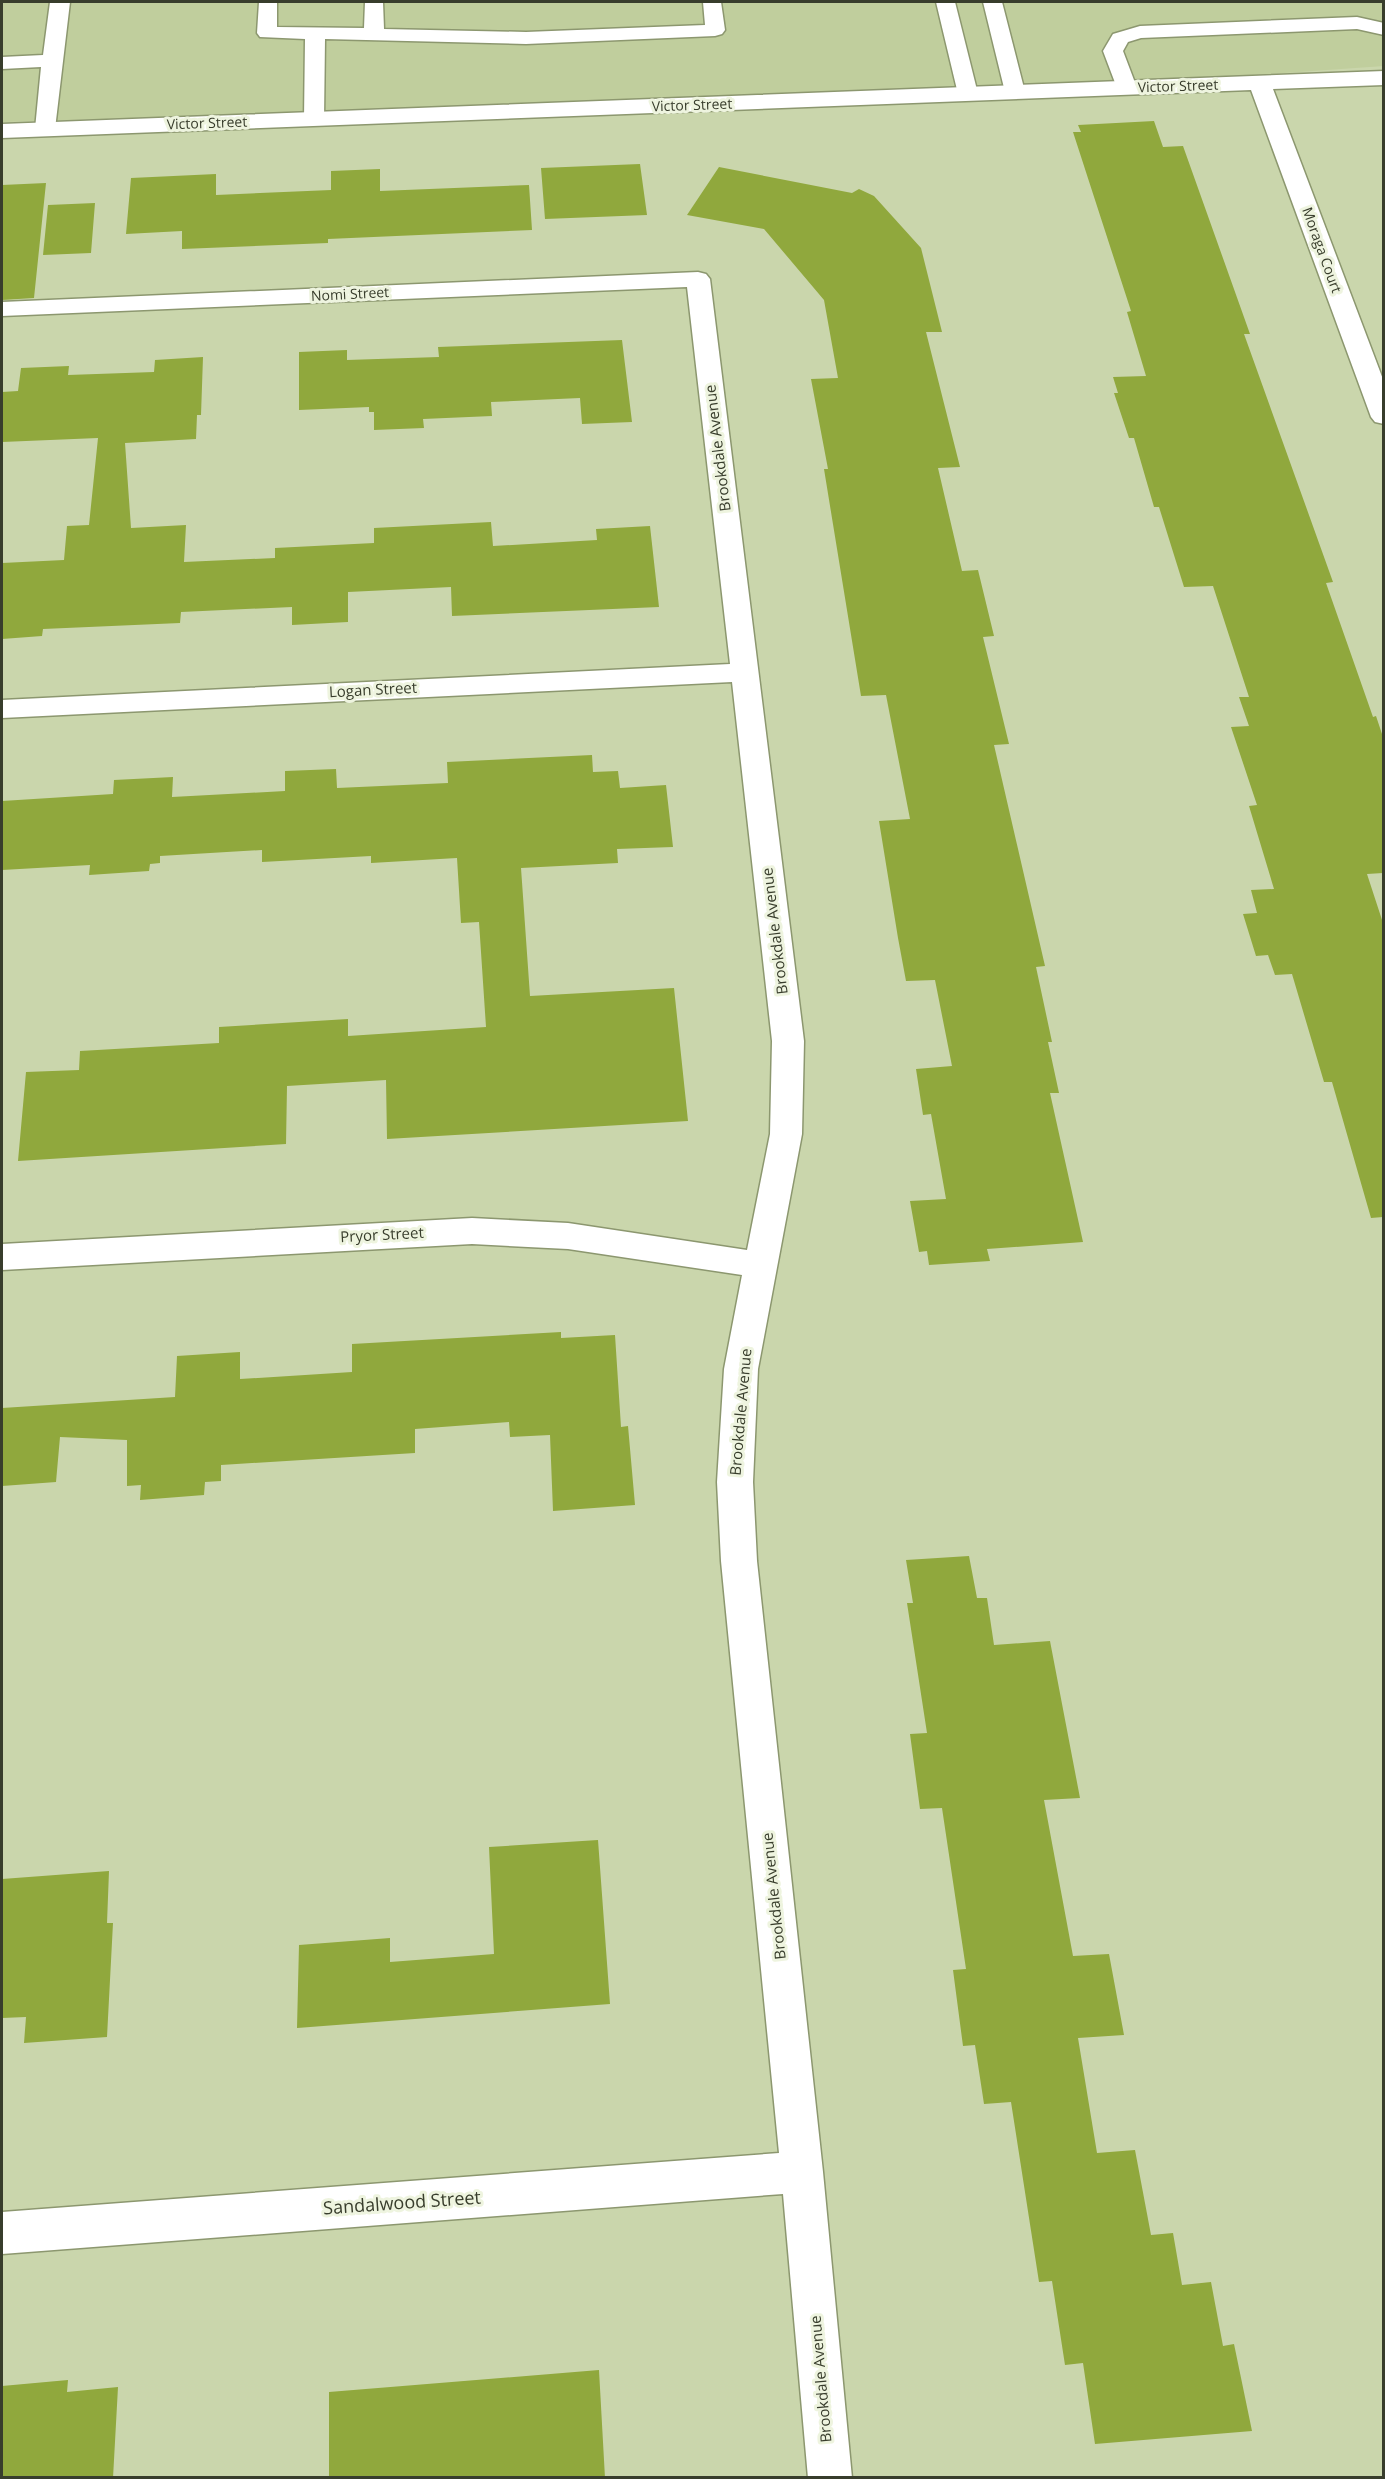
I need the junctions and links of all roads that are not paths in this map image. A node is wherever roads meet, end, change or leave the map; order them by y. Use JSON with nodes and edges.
{"nodes":[{"id":1,"x":60,"y":2,"type":"edge"},
{"id":2,"x":268,"y":2,"type":"edge"},
{"id":3,"x":374,"y":2,"type":"edge"},
{"id":4,"x":712,"y":2,"type":"edge"},
{"id":5,"x":945,"y":2,"type":"edge"},
{"id":6,"x":992,"y":2,"type":"edge"},
{"id":7,"x":1383,"y":30,"type":"edge"},
{"id":8,"x":315,"y":33,"type":"junction"},
{"id":9,"x":374,"y":34,"type":"junction"},
{"id":10,"x":52,"y":61,"type":"junction"},
{"id":11,"x":2,"y":63,"type":"edge"},
{"id":12,"x":1383,"y":78,"type":"edge"},
{"id":13,"x":1260,"y":83,"type":"junction"},
{"id":14,"x":1127,"y":88,"type":"junction"},
{"id":15,"x":1015,"y":92,"type":"junction"},
{"id":16,"x":968,"y":94,"type":"junction"},
{"id":17,"x":314,"y":119,"type":"junction"},
{"id":18,"x":45,"y":129,"type":"junction"},
{"id":19,"x":2,"y":131,"type":"edge"},
{"id":20,"x":698,"y":279,"type":"joint"},
{"id":21,"x":2,"y":309,"type":"edge"},
{"id":22,"x":1383,"y":417,"type":"edge"},
{"id":23,"x":745,"y":672,"type":"junction"},
{"id":24,"x":2,"y":709,"type":"edge"},
{"id":25,"x":2,"y":1257,"type":"edge"},
{"id":26,"x":761,"y":1264,"type":"junction"},
{"id":27,"x":802,"y":2172,"type":"junction"},
{"id":28,"x":2,"y":2233,"type":"edge"},
{"id":29,"x":830,"y":2478,"type":"edge"}],
"edges":[{"from":1,"to":10,"type":"lane"},
{"from":2,"to":8,"type":"lane"},
{"from":3,"to":9,"type":"lane"},
{"from":4,"to":9,"type":"lane"},
{"from":5,"to":16,"type":"lane"},
{"from":6,"to":15,"type":"lane"},
{"from":7,"to":14,"type":"lane"},
{"from":8,"to":9,"type":"lane"},
{"from":8,"to":17,"type":"lane"},
{"from":10,"to":11,"type":"lane"},
{"from":10,"to":18,"type":"lane"},
{"from":12,"to":13,"type":"street","name":"Victor Street"},
{"from":13,"to":14,"type":"street","name":"Victor Street"},
{"from":13,"to":22,"type":"street","name":"Moraga Court"},
{"from":14,"to":15,"type":"street","name":"Victor Street"},
{"from":15,"to":16,"type":"street","name":"Victor Street"},
{"from":16,"to":17,"type":"street","name":"Victor Street"},
{"from":17,"to":18,"type":"street","name":"Victor Street"},
{"from":18,"to":19,"type":"street","name":"Victor Street"},
{"from":20,"to":21,"type":"street","name":"Nomi Street"},
{"from":20,"to":23,"type":"street","name":"Brookdale Avenue"},
{"from":23,"to":24,"type":"street","name":"Logan Street"},
{"from":23,"to":26,"type":"street","name":"Brookdale Avenue"},
{"from":25,"to":26,"type":"street","name":"Pryor Street"},
{"from":26,"to":27,"type":"street","name":"Brookdale Avenue"},
{"from":27,"to":28,"type":"street","name":"Sandalwood Street"},
{"from":27,"to":29,"type":"street","name":"Brookdale Avenue"}]}
